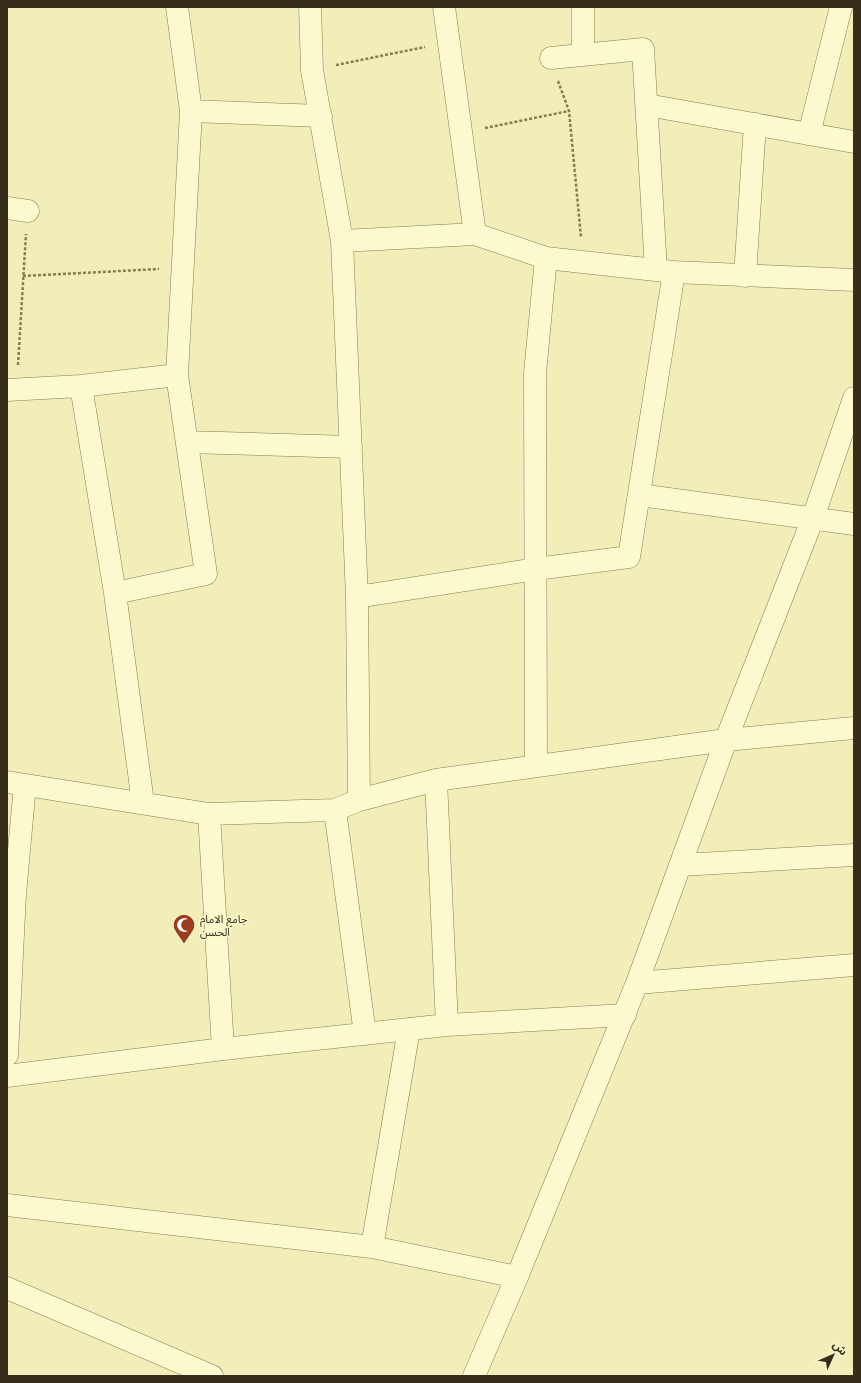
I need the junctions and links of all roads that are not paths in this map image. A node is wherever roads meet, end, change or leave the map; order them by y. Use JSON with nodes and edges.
{"nodes":[{"id":1,"x":177,"y":7,"type":"edge"},
{"id":2,"x":310,"y":7,"type":"edge"},
{"id":3,"x":444,"y":7,"type":"edge"},
{"id":4,"x":583,"y":7,"type":"edge"},
{"id":5,"x":841,"y":7,"type":"edge"},
{"id":6,"x":583,"y":54,"type":"junction"},
{"id":7,"x":551,"y":58,"type":"road end"},
{"id":8,"x":647,"y":105,"type":"junction"},
{"id":9,"x":191,"y":111,"type":"junction"},
{"id":10,"x":321,"y":116,"type":"junction"},
{"id":11,"x":755,"y":124,"type":"junction"},
{"id":12,"x":809,"y":134,"type":"junction"},
{"id":13,"x":854,"y":142,"type":"edge"},
{"id":14,"x":475,"y":234,"type":"junction"},
{"id":15,"x":342,"y":241,"type":"junction"},
{"id":16,"x":546,"y":258,"type":"junction"},
{"id":17,"x":665,"y":271,"type":"junction"},
{"id":18,"x":745,"y":276,"type":"junction"},
{"id":19,"x":854,"y":280,"type":"edge"},
{"id":20,"x":177,"y":375,"type":"junction"},
{"id":21,"x":81,"y":386,"type":"junction"},
{"id":22,"x":12,"y":390,"type":"edge"},
{"id":23,"x":854,"y":398,"type":"edge"},
{"id":24,"x":187,"y":442,"type":"junction"},
{"id":25,"x":351,"y":447,"type":"junction"},
{"id":26,"x":639,"y":496,"type":"junction"},
{"id":27,"x":814,"y":518,"type":"junction"},
{"id":28,"x":854,"y":524,"type":"edge"},
{"id":29,"x":536,"y":569,"type":"junction"},
{"id":30,"x":115,"y":592,"type":"junction"},
{"id":31,"x":357,"y":597,"type":"junction"},
{"id":32,"x":854,"y":728,"type":"edge"},
{"id":33,"x":726,"y":740,"type":"junction"},
{"id":34,"x":536,"y":766,"type":"junction"},
{"id":35,"x":436,"y":780,"type":"junction"},
{"id":36,"x":16,"y":784,"type":"edge"},
{"id":37,"x":359,"y":800,"type":"junction"},
{"id":38,"x":143,"y":803,"type":"junction"},
{"id":39,"x":334,"y":810,"type":"junction"},
{"id":40,"x":208,"y":814,"type":"junction"},
{"id":41,"x":854,"y":855,"type":"edge"},
{"id":42,"x":681,"y":865,"type":"junction"},
{"id":43,"x":11,"y":894,"type":"edge"},
{"id":44,"x":854,"y":965,"type":"edge"},
{"id":45,"x":637,"y":983,"type":"junction"},
{"id":46,"x":625,"y":1015,"type":"junction"},
{"id":47,"x":447,"y":1025,"type":"junction"},
{"id":48,"x":409,"y":1029,"type":"junction"},
{"id":49,"x":365,"y":1034,"type":"junction"},
{"id":50,"x":223,"y":1049,"type":"junction"},
{"id":51,"x":7,"y":1055,"type":"edge"},
{"id":52,"x":7,"y":1076,"type":"edge"},
{"id":53,"x":7,"y":1205,"type":"edge"},
{"id":54,"x":372,"y":1247,"type":"junction"},
{"id":55,"x":518,"y":1277,"type":"junction"},
{"id":56,"x":7,"y":1288,"type":"edge"},
{"id":57,"x":212,"y":1376,"type":"edge"},
{"id":58,"x":474,"y":1376,"type":"edge"}],
"edges":[{"from":1,"to":9,"type":"street"},
{"from":2,"to":10,"type":"street"},
{"from":3,"to":14,"type":"street"},
{"from":4,"to":6,"type":"street"},
{"from":5,"to":12,"type":"street"},
{"from":6,"to":7,"type":"street"},
{"from":6,"to":8,"type":"street"},
{"from":8,"to":11,"type":"street"},
{"from":8,"to":17,"type":"street"},
{"from":9,"to":10,"type":"street"},
{"from":9,"to":20,"type":"street"},
{"from":10,"to":15,"type":"street"},
{"from":11,"to":12,"type":"street"},
{"from":11,"to":18,"type":"street"},
{"from":12,"to":13,"type":"street"},
{"from":14,"to":15,"type":"street"},
{"from":14,"to":16,"type":"street"},
{"from":15,"to":25,"type":"street"},
{"from":16,"to":17,"type":"street"},
{"from":16,"to":29,"type":"street"},
{"from":17,"to":18,"type":"street"},
{"from":17,"to":26,"type":"street"},
{"from":18,"to":19,"type":"street"},
{"from":20,"to":21,"type":"street"},
{"from":20,"to":24,"type":"street"},
{"from":21,"to":22,"type":"street"},
{"from":21,"to":30,"type":"street"},
{"from":23,"to":27,"type":"street"},
{"from":24,"to":25,"type":"street"},
{"from":24,"to":30,"type":"street"},
{"from":25,"to":31,"type":"street"},
{"from":26,"to":27,"type":"street"},
{"from":26,"to":29,"type":"street"},
{"from":27,"to":28,"type":"street"},
{"from":27,"to":33,"type":"street"},
{"from":29,"to":31,"type":"street"},
{"from":29,"to":34,"type":"street"},
{"from":30,"to":38,"type":"street"},
{"from":31,"to":37,"type":"street"},
{"from":32,"to":33,"type":"street"},
{"from":33,"to":34,"type":"street"},
{"from":33,"to":42,"type":"street"},
{"from":34,"to":35,"type":"street"},
{"from":35,"to":37,"type":"street"},
{"from":35,"to":47,"type":"street"},
{"from":36,"to":38,"type":"street"},
{"from":36,"to":43,"type":"street"},
{"from":37,"to":39,"type":"street"},
{"from":38,"to":40,"type":"street"},
{"from":39,"to":40,"type":"street"},
{"from":39,"to":49,"type":"street"},
{"from":40,"to":50,"type":"street"},
{"from":41,"to":42,"type":"street"},
{"from":42,"to":45,"type":"street"},
{"from":43,"to":51,"type":"street"},
{"from":44,"to":45,"type":"street"},
{"from":45,"to":46,"type":"street"},
{"from":46,"to":47,"type":"street"},
{"from":46,"to":55,"type":"street"},
{"from":47,"to":48,"type":"street"},
{"from":48,"to":49,"type":"street"},
{"from":48,"to":54,"type":"street"},
{"from":49,"to":50,"type":"street"},
{"from":50,"to":52,"type":"street"},
{"from":53,"to":54,"type":"street"},
{"from":54,"to":55,"type":"street"},
{"from":55,"to":58,"type":"street"},
{"from":56,"to":57,"type":"street"}]}
